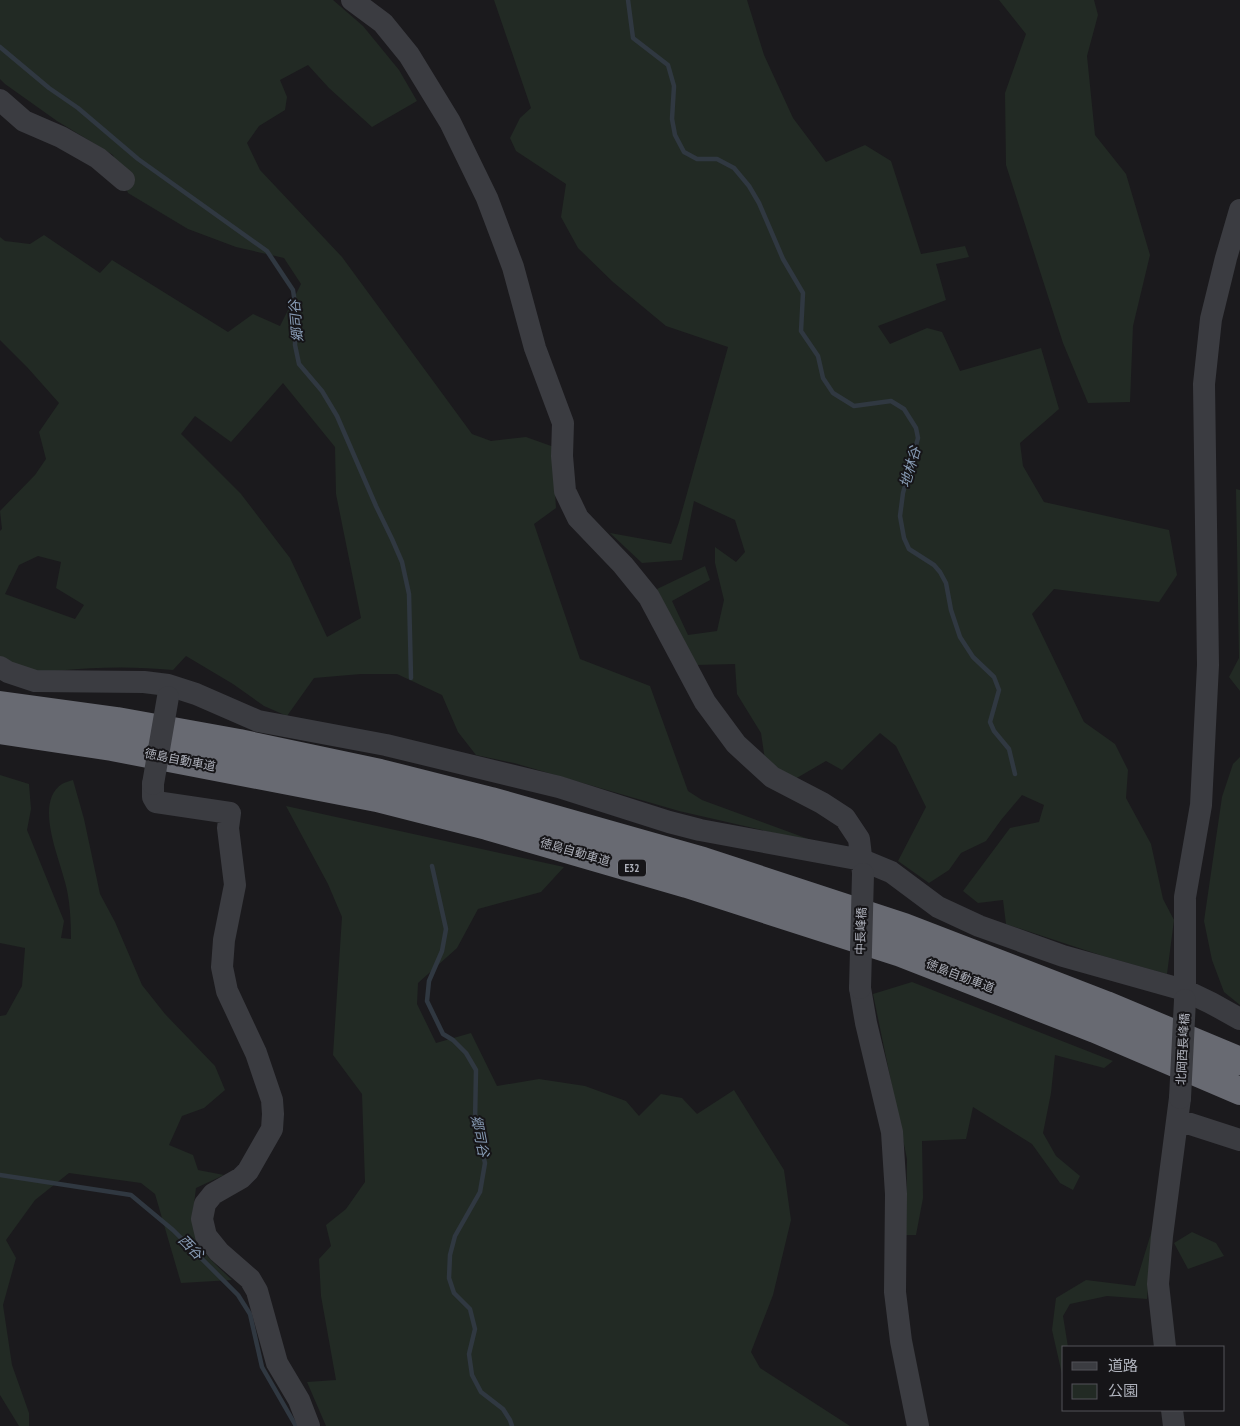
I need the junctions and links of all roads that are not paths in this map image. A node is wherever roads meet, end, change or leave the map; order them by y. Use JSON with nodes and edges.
{"nodes":[{"id":1,"x":352,"y":0,"type":"edge"},
{"id":2,"x":0,"y":100,"type":"edge"},
{"id":3,"x":124,"y":180,"type":"dead end"},
{"id":4,"x":1240,"y":210,"type":"edge"},
{"id":5,"x":0,"y":667,"type":"edge"},
{"id":6,"x":168,"y":691,"type":"junction"},
{"id":7,"x":0,"y":705,"type":"edge"},
{"id":8,"x":0,"y":730,"type":"edge"},
{"id":9,"x":863,"y":867,"type":"junction"},
{"id":10,"x":1184,"y":995,"type":"junction"},
{"id":11,"x":1240,"y":1019,"type":"edge"},
{"id":12,"x":1240,"y":1061,"type":"edge"},
{"id":13,"x":1240,"y":1091,"type":"edge"},
{"id":14,"x":1178,"y":1120,"type":"junction"},
{"id":15,"x":1240,"y":1140,"type":"edge"},
{"id":16,"x":1165,"y":1346,"type":"edge"},
{"id":17,"x":1172,"y":1411,"type":"edge"},
{"id":18,"x":309,"y":1426,"type":"edge"},
{"id":19,"x":918,"y":1426,"type":"edge"},
{"id":20,"x":1174,"y":1426,"type":"edge"}],
"edges":[{"from":1,"to":9,"type":"street","name":"中長峰橋"},
{"from":2,"to":3,"type":"street"},
{"from":4,"to":10,"type":"street","name":"北岡西長峰橋"},
{"from":5,"to":6,"type":"street"},
{"from":6,"to":9,"type":"street"},
{"from":6,"to":18,"type":"street","bridge":true},
{"from":7,"to":12,"type":"highway","name":"徳島自動車道","number":"E32"},
{"from":8,"to":13,"type":"highway","name":"徳島自動車道","number":"E32"},
{"from":9,"to":10,"type":"street"},
{"from":9,"to":19,"type":"street","name":"中長峰橋","bridge":true},
{"from":10,"to":11,"type":"street"},
{"from":10,"to":14,"type":"street","name":"北岡西長峰橋","bridge":true},
{"from":14,"to":15,"type":"street"},
{"from":14,"to":16,"type":"street","name":"北岡西長峰橋"},
{"from":17,"to":20,"type":"street"}]}
